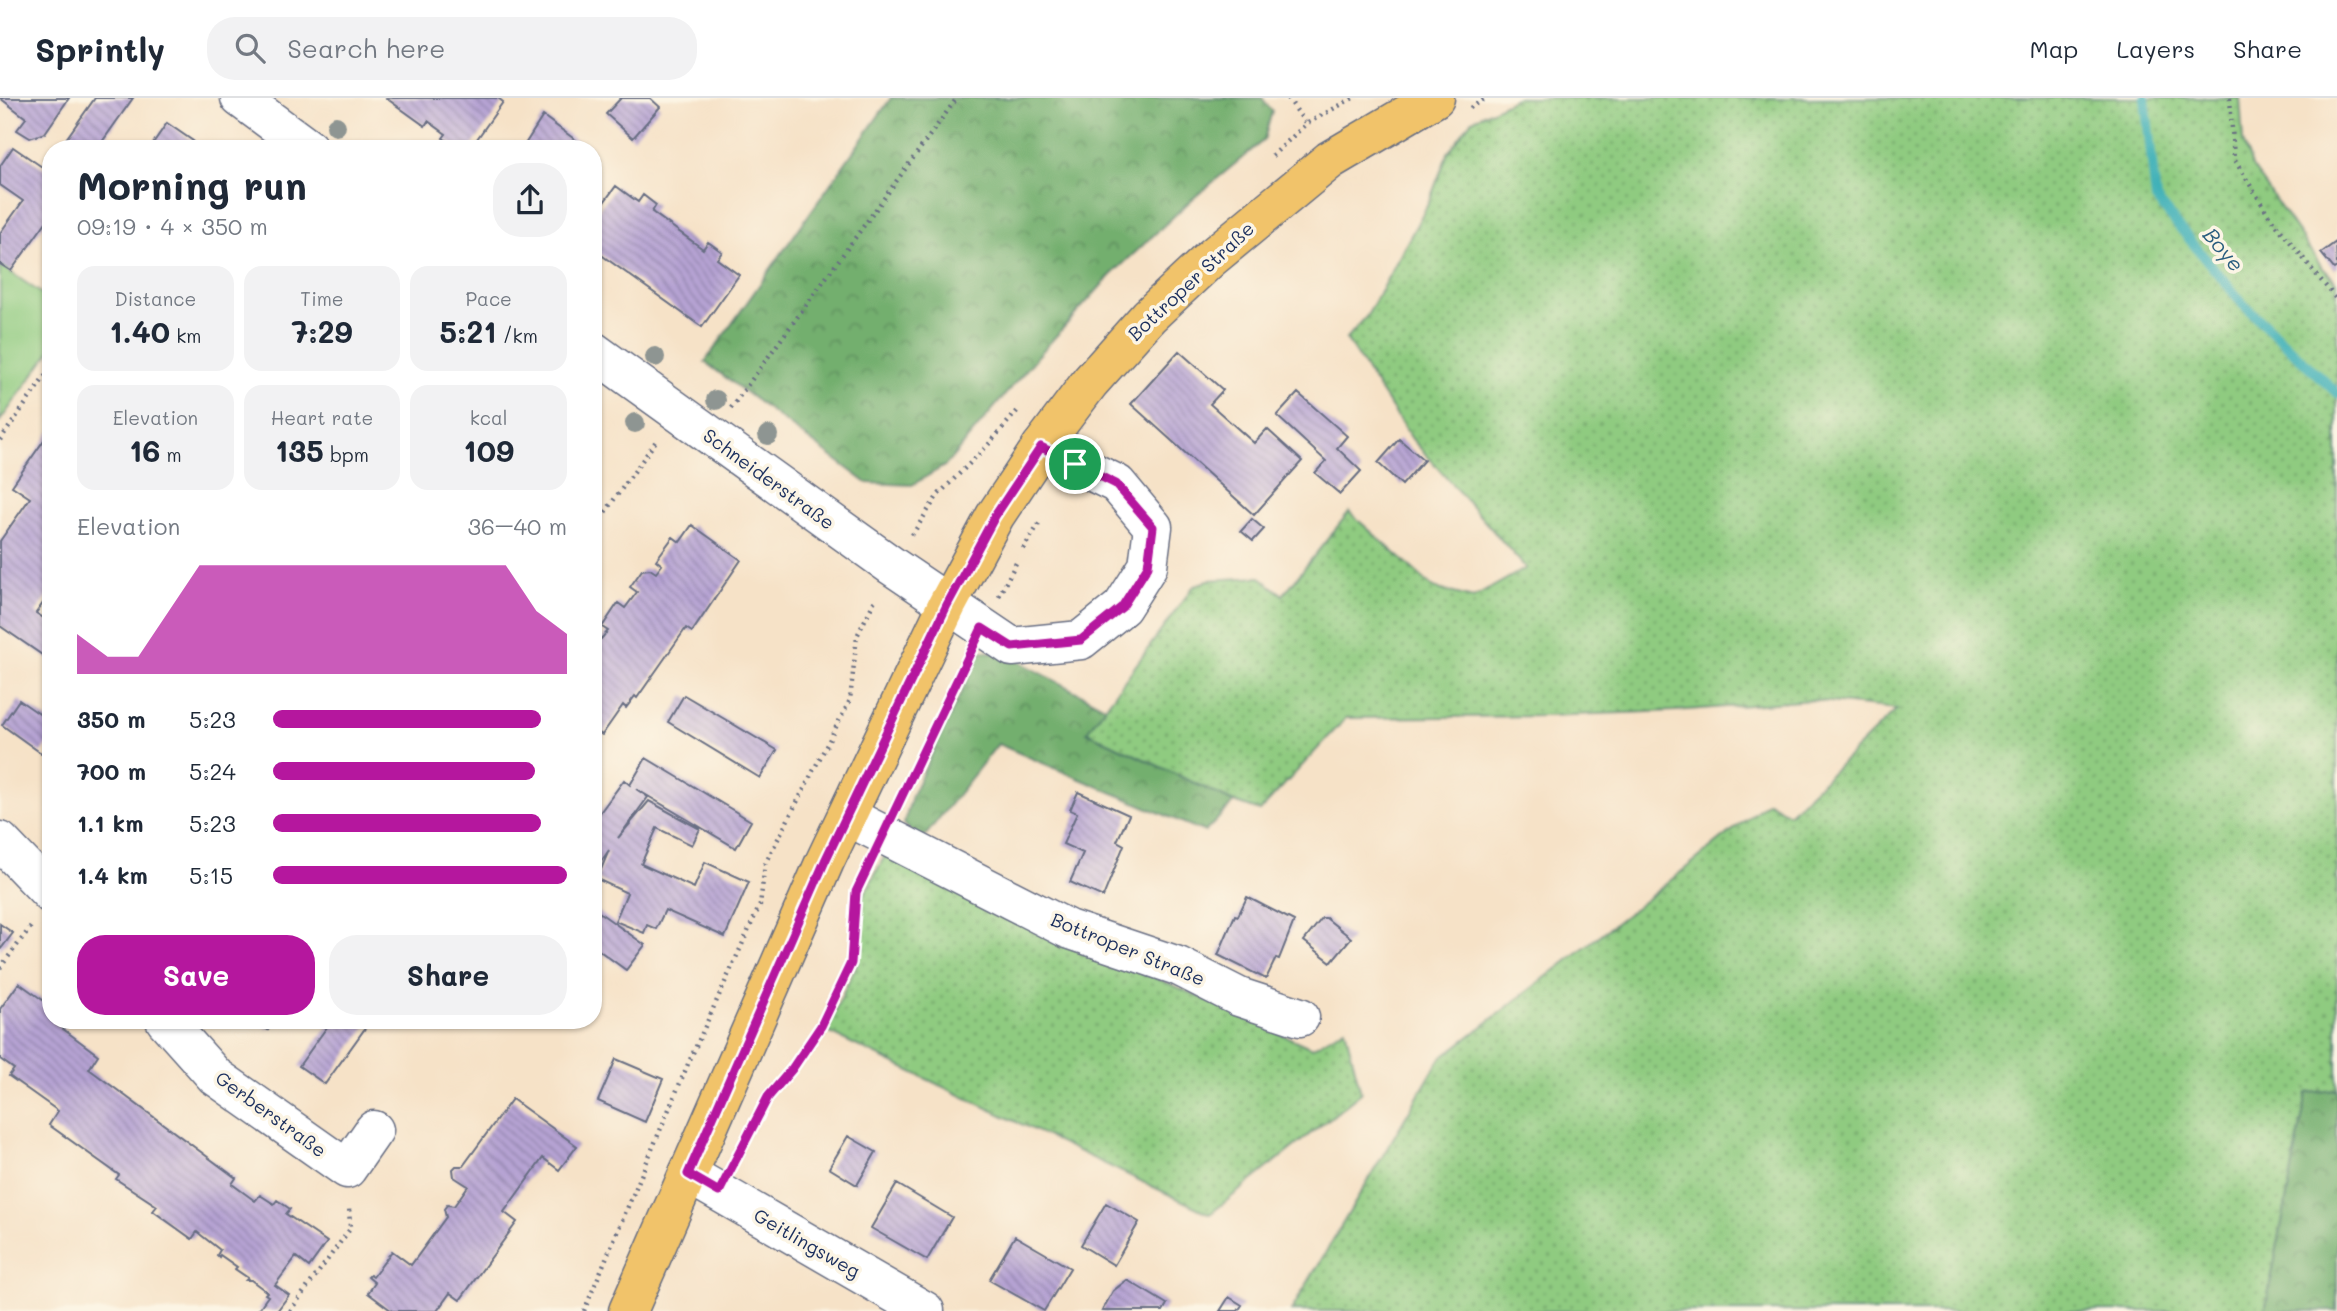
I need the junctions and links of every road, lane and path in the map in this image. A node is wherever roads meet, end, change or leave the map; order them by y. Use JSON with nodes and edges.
{"nodes":[{"id":1,"x":240,"y":98,"type":"edge"},
{"id":2,"x":957,"y":98,"type":"edge"},
{"id":3,"x":1353,"y":98,"type":"edge"},
{"id":4,"x":1486,"y":98,"type":"edge"},
{"id":5,"x":2230,"y":98,"type":"edge"},
{"id":6,"x":1449,"y":105,"type":"edge"},
{"id":7,"x":1306,"y":124,"type":"dead end"},
{"id":8,"x":297,"y":140,"type":"edge"},
{"id":9,"x":2337,"y":300,"type":"edge"},
{"id":10,"x":602,"y":358,"type":"edge"},
{"id":11,"x":42,"y":381,"type":"edge"},
{"id":12,"x":676,"y":412,"type":"junction"},
{"id":13,"x":710,"y":437,"type":"junction"},
{"id":14,"x":0,"y":440,"type":"edge"},
{"id":15,"x":1041,"y":447,"type":"junction"},
{"id":16,"x":602,"y":516,"type":"edge"},
{"id":17,"x":1043,"y":517,"type":"dead end"},
{"id":18,"x":947,"y":605,"type":"junction"},
{"id":19,"x":982,"y":628,"type":"junction"},
{"id":20,"x":847,"y":816,"type":"junction"},
{"id":21,"x":883,"y":835,"type":"junction"},
{"id":22,"x":0,"y":841,"type":"edge"},
{"id":23,"x":42,"y":902,"type":"edge"},
{"id":24,"x":42,"y":913,"type":"edge"},
{"id":25,"x":0,"y":968,"type":"edge"},
{"id":26,"x":1300,"y":1017,"type":"dead end"},
{"id":27,"x":173,"y":1029,"type":"edge"},
{"id":28,"x":374,"y":1130,"type":"dead end"},
{"id":29,"x":749,"y":1133,"type":"dead end"},
{"id":30,"x":347,"y":1169,"type":"junction"},
{"id":31,"x":688,"y":1174,"type":"junction"},
{"id":32,"x":290,"y":1311,"type":"edge"},
{"id":33,"x":628,"y":1311,"type":"edge"},
{"id":34,"x":925,"y":1311,"type":"edge"}],
"edges":[{"from":1,"to":8,"type":"street"},
{"from":2,"to":13,"type":"path"},
{"from":3,"to":7,"type":"path"},
{"from":4,"to":6,"type":"path"},
{"from":5,"to":9,"type":"path"},
{"from":6,"to":15,"type":"main road","name":"Bottroper Straße"},
{"from":10,"to":12,"type":"street","name":"Schneiderstraße"},
{"from":11,"to":14,"type":"path"},
{"from":12,"to":13,"type":"street","name":"Schneiderstraße"},
{"from":12,"to":16,"type":"path"},
{"from":13,"to":18,"type":"street","name":"Schneiderstraße"},
{"from":15,"to":18,"type":"main road","name":"Bottroper Straße"},
{"from":15,"to":19,"type":"street"},
{"from":17,"to":19,"type":"path"},
{"from":18,"to":19,"type":"street"},
{"from":18,"to":20,"type":"main road","name":"Bottroper Straße"},
{"from":19,"to":21,"type":"path"},
{"from":20,"to":21,"type":"street","name":"Bottroper Straße"},
{"from":20,"to":31,"type":"main road","name":"Bottroper Straße"},
{"from":21,"to":26,"type":"street","name":"Bottroper Straße"},
{"from":21,"to":29,"type":"path"},
{"from":22,"to":23,"type":"street"},
{"from":24,"to":25,"type":"path"},
{"from":27,"to":30,"type":"street","name":"Gerberstraße"},
{"from":28,"to":30,"type":"street","name":"Gerberstraße"},
{"from":30,"to":32,"type":"path"},
{"from":31,"to":33,"type":"main road","name":"Bottroper Straße"},
{"from":31,"to":34,"type":"street","name":"Geitlingsweg"}]}
